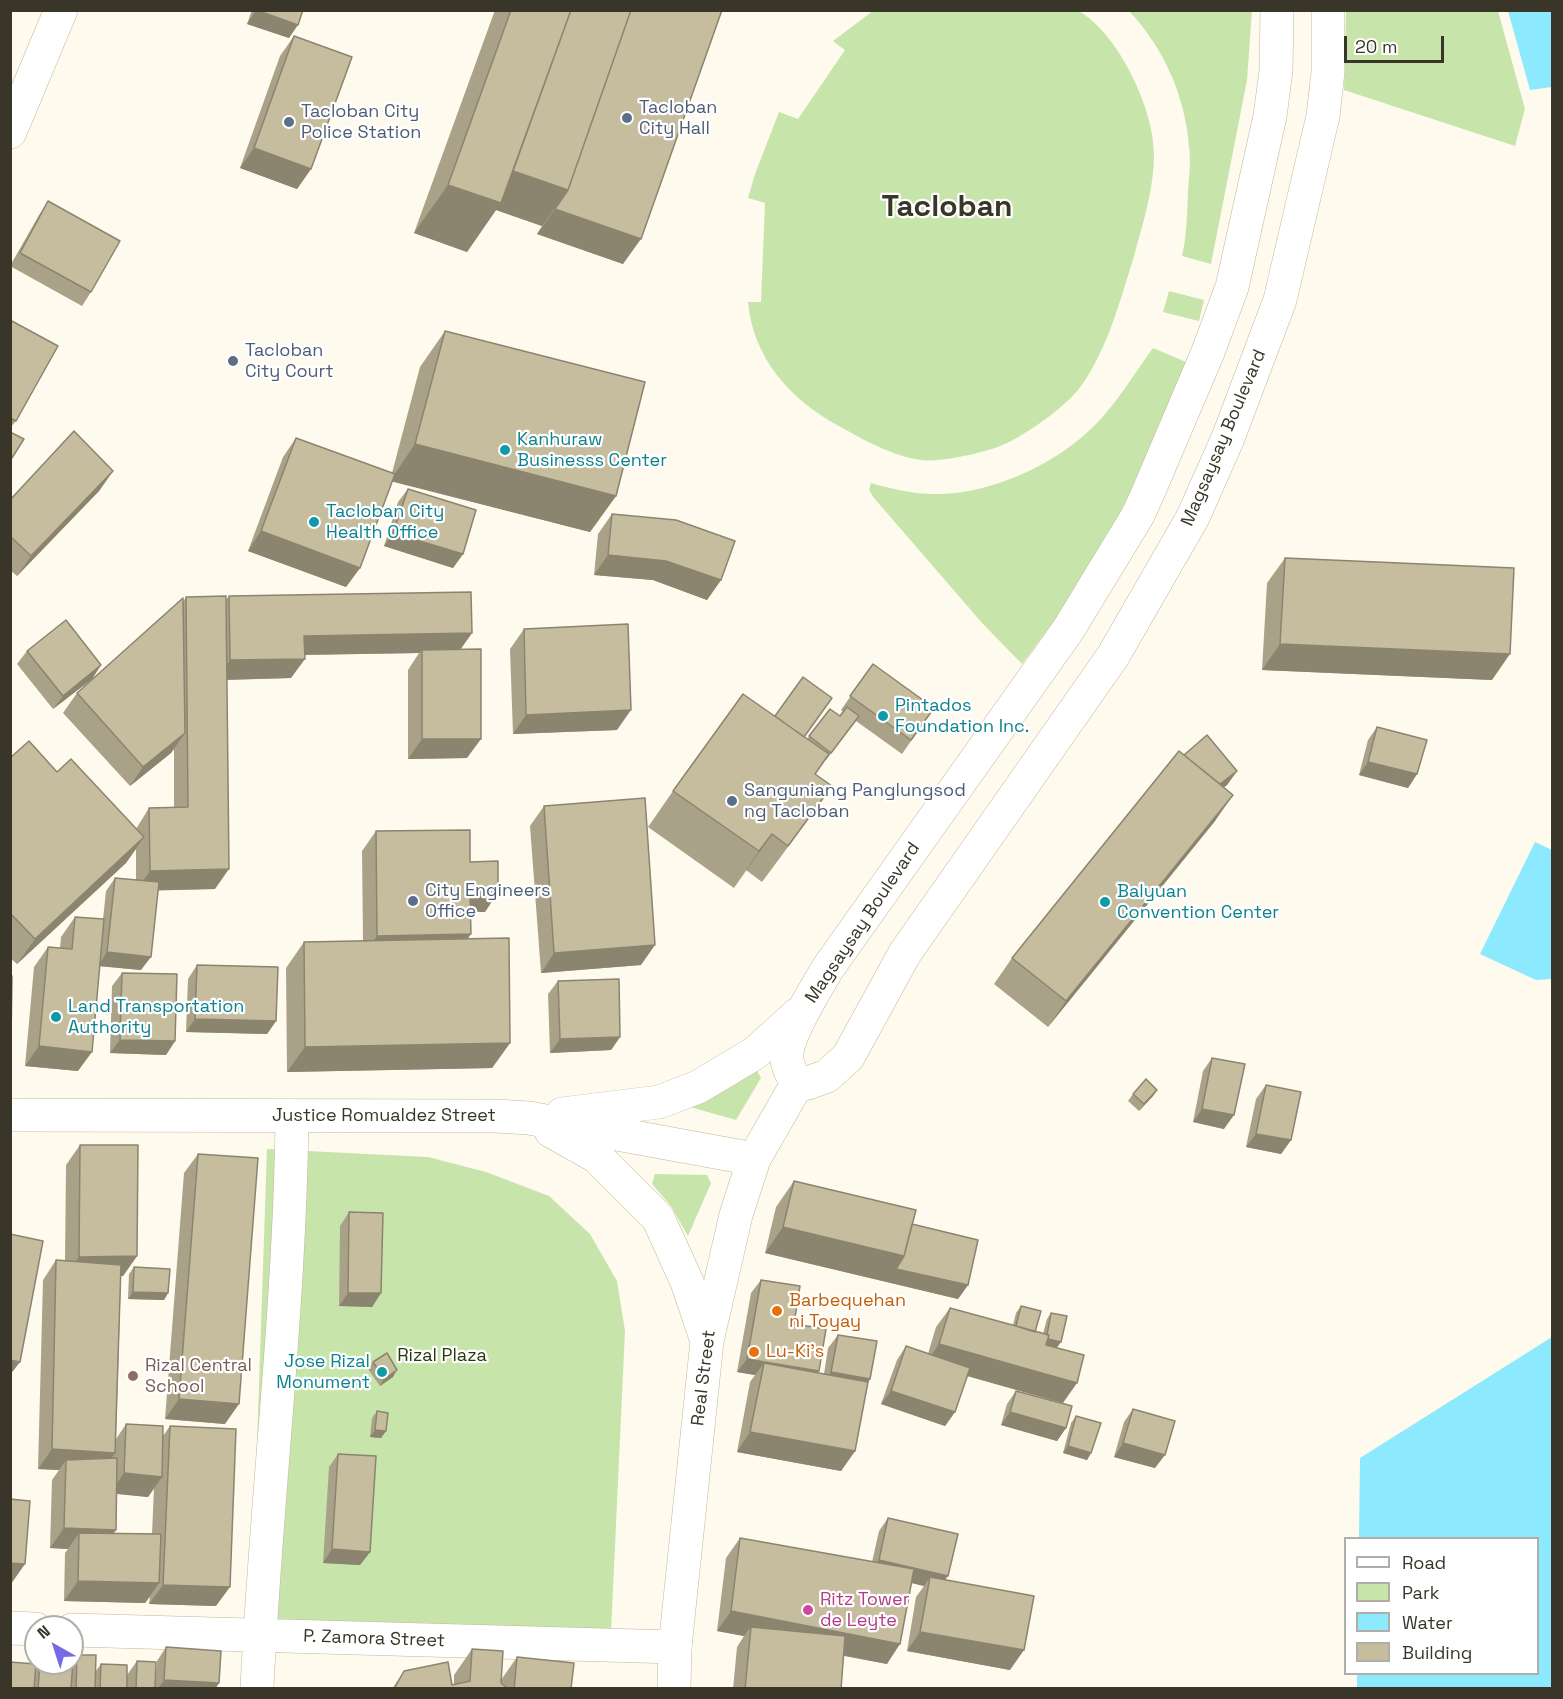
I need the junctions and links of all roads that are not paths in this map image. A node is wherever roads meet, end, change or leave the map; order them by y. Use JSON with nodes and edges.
{"nodes":[{"id":1,"x":61,"y":10,"type":"edge"},
{"id":2,"x":1277,"y":10,"type":"edge"},
{"id":3,"x":1328,"y":10,"type":"edge"},
{"id":4,"x":10,"y":132,"type":"edge"},
{"id":5,"x":1232,"y":287,"type":"junction"},
{"id":6,"x":1280,"y":300,"type":"junction"},
{"id":7,"x":1208,"y":352,"type":"junction"},
{"id":8,"x":1257,"y":364,"type":"junction"},
{"id":9,"x":1148,"y":493,"type":"junction"},
{"id":10,"x":1193,"y":517,"type":"junction"},
{"id":11,"x":918,"y":843,"type":"junction"},
{"id":12,"x":960,"y":872,"type":"junction"},
{"id":13,"x":806,"y":1007,"type":"junction"},
{"id":14,"x":797,"y":1084,"type":"junction"},
{"id":15,"x":10,"y":1115,"type":"edge"},
{"id":16,"x":292,"y":1116,"type":"junction"},
{"id":17,"x":529,"y":1118,"type":"junction"},
{"id":18,"x":754,"y":1159,"type":"junction"},
{"id":19,"x":707,"y":1341,"type":"junction"},
{"id":20,"x":84,"y":1630,"type":"edge"},
{"id":21,"x":259,"y":1635,"type":"junction"},
{"id":22,"x":675,"y":1647,"type":"junction"},
{"id":23,"x":257,"y":1689,"type":"edge"},
{"id":24,"x":674,"y":1689,"type":"edge"}],
"edges":[{"from":1,"to":4,"type":"main road"},
{"from":2,"to":5,"type":"main road","name":"Magsaysay Boulevard"},
{"from":3,"to":6,"type":"main road","name":"Magsaysay Boulevard"},
{"from":5,"to":6,"type":"main road"},
{"from":5,"to":7,"type":"main road","name":"Magsaysay Boulevard"},
{"from":6,"to":8,"type":"main road","name":"Magsaysay Boulevard"},
{"from":7,"to":8,"type":"main road"},
{"from":7,"to":9,"type":"main road","name":"Magsaysay Boulevard"},
{"from":8,"to":10,"type":"main road","name":"Magsaysay Boulevard"},
{"from":9,"to":10,"type":"main road"},
{"from":9,"to":11,"type":"main road","name":"Magsaysay Boulevard"},
{"from":10,"to":12,"type":"main road","name":"Magsaysay Boulevard"},
{"from":11,"to":12,"type":"main road"},
{"from":11,"to":13,"type":"main road","name":"Magsaysay Boulevard"},
{"from":12,"to":14,"type":"main road","name":"Magsaysay Boulevard"},
{"from":13,"to":14,"type":"main road","name":"Magsaysay Boulevard"},
{"from":13,"to":17,"type":"main road"},
{"from":14,"to":18,"type":"main road","name":"Real Street"},
{"from":15,"to":16,"type":"main road","name":"Justice Romualdez Street"},
{"from":16,"to":17,"type":"main road","name":"Justice Romualdez Street"},
{"from":16,"to":21,"type":"main road"},
{"from":17,"to":18,"type":"main road","name":"Justice Romualdez Street"},
{"from":17,"to":19,"type":"main road"},
{"from":18,"to":19,"type":"main road","name":"Real Street"},
{"from":19,"to":22,"type":"main road","name":"Real Street"},
{"from":20,"to":21,"type":"main road","name":"P. Zamora Street"},
{"from":21,"to":22,"type":"main road","name":"P. Zamora Street"},
{"from":21,"to":23,"type":"main road"},
{"from":22,"to":24,"type":"main road","name":"Real Street"}]}
